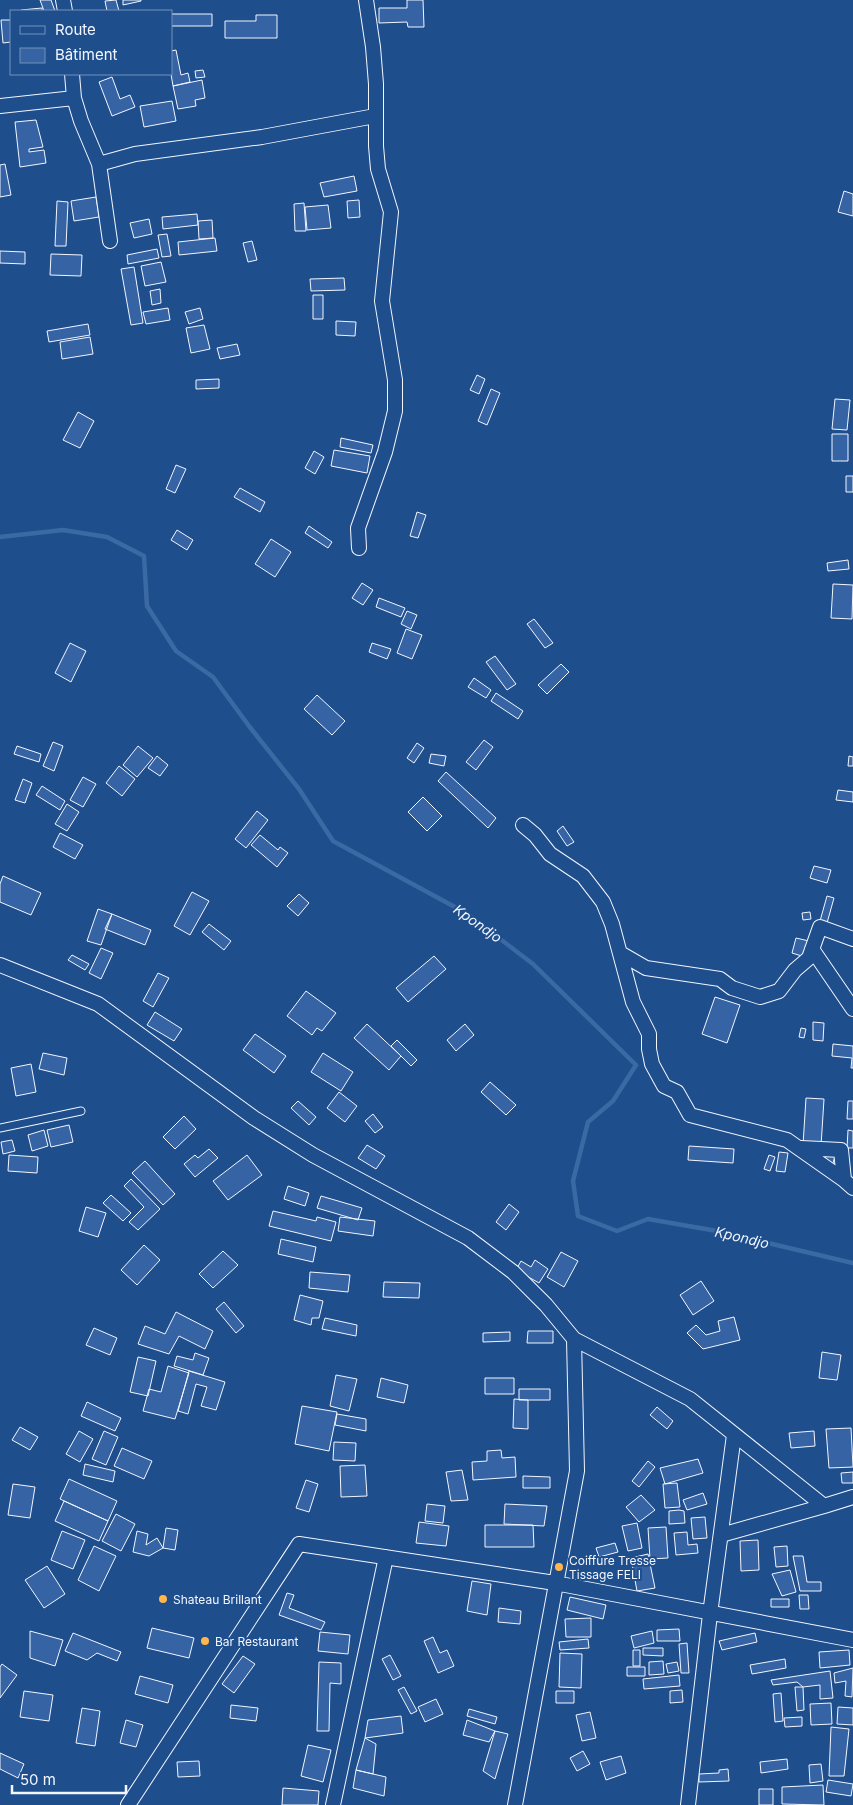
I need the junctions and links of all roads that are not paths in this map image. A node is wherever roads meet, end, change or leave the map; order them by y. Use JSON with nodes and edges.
{"nodes":[{"id":1,"x":366,"y":0,"type":"edge"},
{"id":2,"x":72,"y":75,"type":"edge"},
{"id":3,"x":74,"y":98,"type":"junction"},
{"id":4,"x":0,"y":106,"type":"edge"},
{"id":5,"x":375,"y":116,"type":"junction"},
{"id":6,"x":99,"y":164,"type":"junction"},
{"id":7,"x":110,"y":241,"type":"dead end"},
{"id":8,"x":359,"y":548,"type":"dead end"},
{"id":9,"x":523,"y":825,"type":"dead end"},
{"id":10,"x":853,"y":939,"type":"edge"},
{"id":11,"x":812,"y":949,"type":"junction"},
{"id":12,"x":620,"y":953,"type":"junction"},
{"id":13,"x":0,"y":965,"type":"edge"},
{"id":14,"x":853,"y":1009,"type":"edge"},
{"id":15,"x":81,"y":1111,"type":"dead end"},
{"id":16,"x":0,"y":1128,"type":"edge"},
{"id":17,"x":800,"y":1148,"type":"junction"},
{"id":18,"x":849,"y":1184,"type":"edge"},
{"id":19,"x":574,"y":1339,"type":"junction"},
{"id":20,"x":734,"y":1435,"type":"junction"},
{"id":21,"x":853,"y":1497,"type":"edge"},
{"id":22,"x":824,"y":1506,"type":"junction"},
{"id":23,"x":721,"y":1535,"type":"junction"},
{"id":24,"x":386,"y":1557,"type":"junction"},
{"id":25,"x":555,"y":1583,"type":"junction"},
{"id":26,"x":710,"y":1614,"type":"junction"},
{"id":27,"x":853,"y":1640,"type":"edge"},
{"id":28,"x":128,"y":1805,"type":"edge"},
{"id":29,"x":333,"y":1805,"type":"edge"},
{"id":30,"x":514,"y":1805,"type":"edge"},
{"id":31,"x":688,"y":1805,"type":"edge"}],
"edges":[{"from":1,"to":5,"type":"street"},
{"from":2,"to":3,"type":"street"},
{"from":3,"to":4,"type":"street"},
{"from":3,"to":6,"type":"street"},
{"from":5,"to":6,"type":"street"},
{"from":5,"to":8,"type":"street"},
{"from":6,"to":7,"type":"street"},
{"from":9,"to":12,"type":"street"},
{"from":10,"to":11,"type":"street"},
{"from":11,"to":12,"type":"street"},
{"from":11,"to":14,"type":"street"},
{"from":12,"to":17,"type":"street"},
{"from":13,"to":19,"type":"street"},
{"from":15,"to":16,"type":"lane"},
{"from":17,"to":18,"type":"street"},
{"from":17,"to":18,"type":"street"},
{"from":19,"to":20,"type":"street"},
{"from":19,"to":25,"type":"street"},
{"from":20,"to":22,"type":"street"},
{"from":20,"to":23,"type":"street"},
{"from":21,"to":22,"type":"street"},
{"from":22,"to":23,"type":"street"},
{"from":23,"to":26,"type":"street"},
{"from":24,"to":25,"type":"street"},
{"from":24,"to":28,"type":"street"},
{"from":24,"to":29,"type":"street"},
{"from":25,"to":26,"type":"street"},
{"from":25,"to":30,"type":"street"},
{"from":26,"to":27,"type":"street"},
{"from":26,"to":31,"type":"street"}]}
